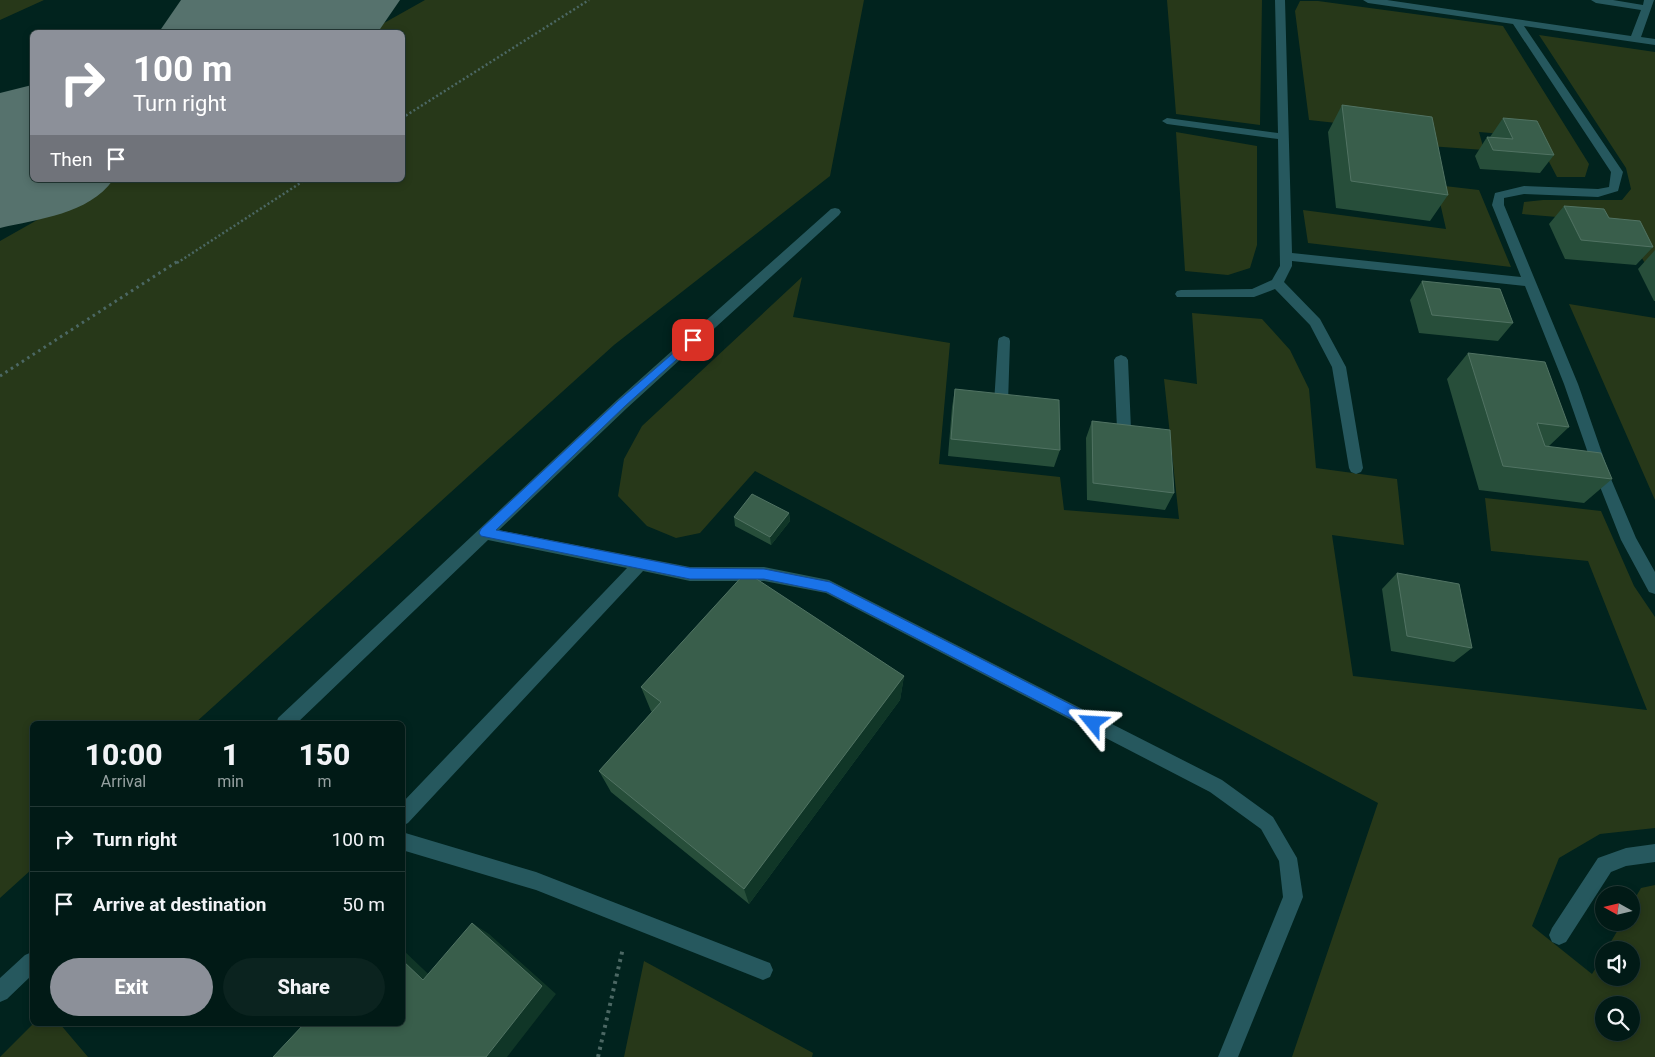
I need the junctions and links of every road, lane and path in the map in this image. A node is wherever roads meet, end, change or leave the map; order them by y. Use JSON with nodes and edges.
{"nodes":[{"id":1,"x":589,"y":0,"type":"edge"},
{"id":2,"x":1280,"y":0,"type":"edge"},
{"id":3,"x":1368,"y":0,"type":"edge"},
{"id":4,"x":1450,"y":0,"type":"edge"},
{"id":5,"x":1596,"y":0,"type":"edge"},
{"id":6,"x":1648,"y":4,"type":"edge"},
{"id":7,"x":1456,"y":13,"type":"junction"},
{"id":8,"x":1516,"y":21,"type":"junction"},
{"id":9,"x":1635,"y":39,"type":"junction"},
{"id":10,"x":1655,"y":42,"type":"edge"},
{"id":11,"x":405,"y":116,"type":"edge"},
{"id":12,"x":1167,"y":121,"type":"dead end"},
{"id":13,"x":1283,"y":137,"type":"junction"},
{"id":14,"x":303,"y":182,"type":"edge"},
{"id":15,"x":835,"y":212,"type":"dead end"},
{"id":16,"x":1287,"y":256,"type":"junction"},
{"id":17,"x":1529,"y":282,"type":"junction"},
{"id":18,"x":1277,"y":283,"type":"junction"},
{"id":19,"x":1181,"y":294,"type":"dead end"},
{"id":20,"x":1004,"y":341,"type":"dead end"},
{"id":21,"x":1121,"y":360,"type":"dead end"},
{"id":22,"x":0,"y":376,"type":"edge"},
{"id":23,"x":1001,"y":403,"type":"edge"},
{"id":24,"x":1124,"y":430,"type":"edge"},
{"id":25,"x":1356,"y":468,"type":"dead end"},
{"id":26,"x":485,"y":533,"type":"junction"},
{"id":27,"x":640,"y":564,"type":"junction"},
{"id":28,"x":1655,"y":587,"type":"edge"},
{"id":29,"x":287,"y":721,"type":"edge"},
{"id":30,"x":405,"y":814,"type":"edge"},
{"id":31,"x":405,"y":842,"type":"edge"},
{"id":32,"x":1655,"y":853,"type":"edge"},
{"id":33,"x":630,"y":918,"type":"junction"},
{"id":34,"x":1560,"y":935,"type":"dead end"},
{"id":35,"x":30,"y":964,"type":"edge"},
{"id":36,"x":763,"y":970,"type":"dead end"},
{"id":37,"x":0,"y":992,"type":"edge"},
{"id":38,"x":598,"y":1057,"type":"edge"},
{"id":39,"x":1228,"y":1057,"type":"edge"}],
"edges":[{"from":1,"to":11,"type":"path"},
{"from":2,"to":13,"type":"lane"},
{"from":3,"to":7,"type":"lane"},
{"from":4,"to":7,"type":"lane"},
{"from":5,"to":6,"type":"lane"},
{"from":6,"to":9,"type":"lane"},
{"from":7,"to":8,"type":"lane"},
{"from":8,"to":9,"type":"lane"},
{"from":8,"to":17,"type":"lane"},
{"from":9,"to":10,"type":"lane"},
{"from":12,"to":13,"type":"lane"},
{"from":13,"to":16,"type":"lane"},
{"from":14,"to":22,"type":"path"},
{"from":15,"to":26,"type":"lane"},
{"from":16,"to":17,"type":"lane"},
{"from":16,"to":18,"type":"lane"},
{"from":17,"to":28,"type":"lane"},
{"from":18,"to":19,"type":"lane"},
{"from":18,"to":25,"type":"lane"},
{"from":20,"to":23,"type":"lane"},
{"from":21,"to":24,"type":"lane"},
{"from":26,"to":27,"type":"lane"},
{"from":26,"to":29,"type":"lane"},
{"from":27,"to":30,"type":"lane"},
{"from":27,"to":39,"type":"lane"},
{"from":31,"to":33,"type":"lane"},
{"from":32,"to":34,"type":"lane"},
{"from":33,"to":36,"type":"lane"},
{"from":33,"to":38,"type":"path"},
{"from":35,"to":37,"type":"lane"}]}
